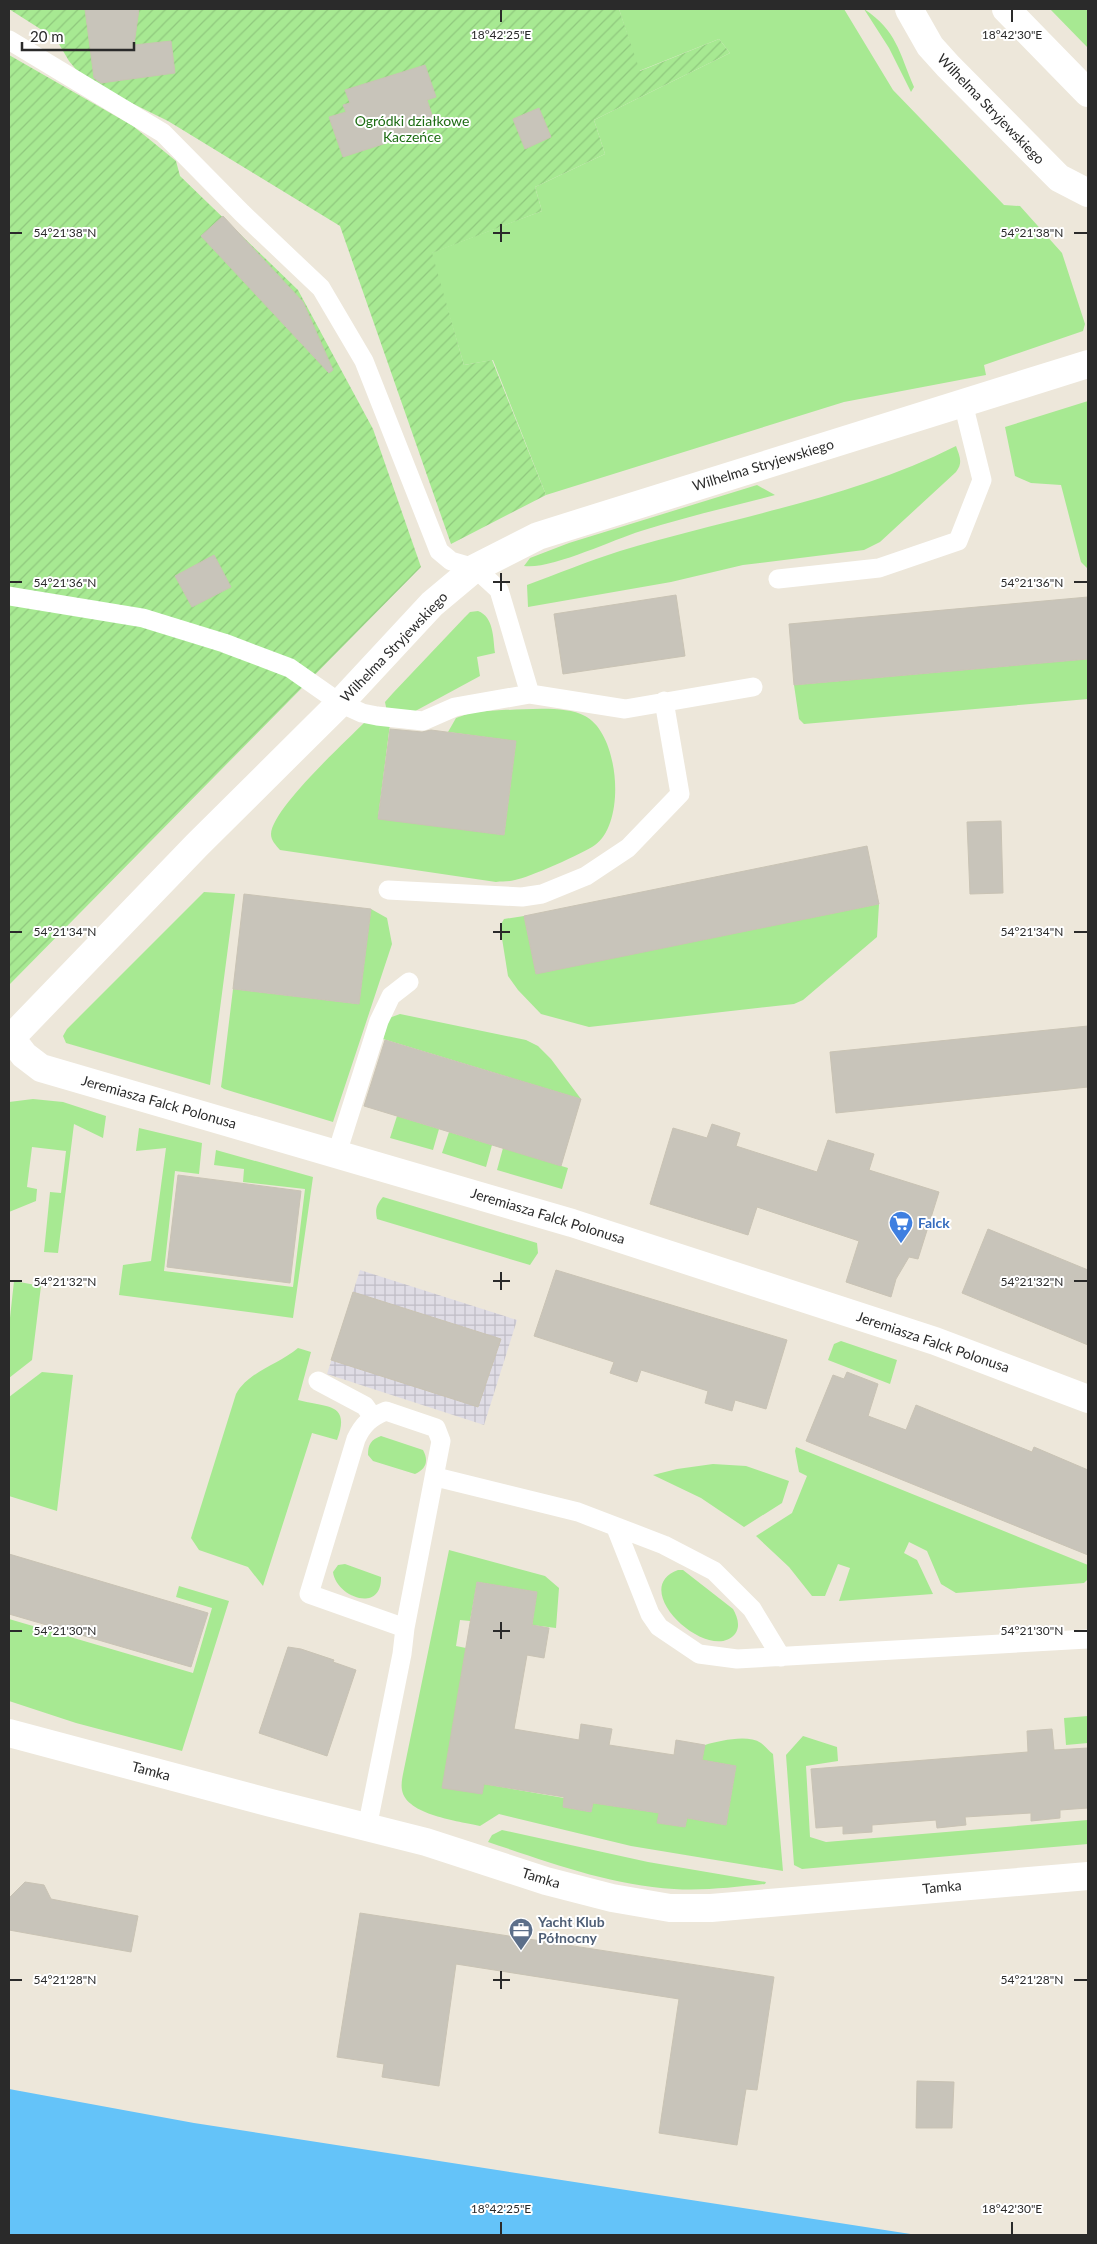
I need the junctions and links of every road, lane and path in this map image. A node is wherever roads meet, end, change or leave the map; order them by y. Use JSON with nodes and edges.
{"nodes":[{"id":1,"x":909,"y":9,"type":"edge"},
{"id":2,"x":1006,"y":9,"type":"edge"},
{"id":3,"x":9,"y":40,"type":"edge"},
{"id":4,"x":1088,"y":93,"type":"edge"},
{"id":5,"x":1088,"y":193,"type":"edge"},
{"id":6,"x":1088,"y":364,"type":"edge"},
{"id":7,"x":964,"y":403,"type":"junction"},
{"id":8,"x":475,"y":568,"type":"junction"},
{"id":9,"x":778,"y":579,"type":"dead end"},
{"id":10,"x":9,"y":596,"type":"edge"},
{"id":11,"x":753,"y":687,"type":"dead end"},
{"id":12,"x":530,"y":694,"type":"junction"},
{"id":13,"x":664,"y":701,"type":"junction"},
{"id":14,"x":340,"y":703,"type":"junction"},
{"id":15,"x":388,"y":890,"type":"dead end"},
{"id":16,"x":409,"y":982,"type":"dead end"},
{"id":17,"x":10,"y":1039,"type":"edge"},
{"id":18,"x":337,"y":1153,"type":"junction"},
{"id":19,"x":318,"y":1381,"type":"dead end"},
{"id":20,"x":1088,"y":1399,"type":"edge"},
{"id":21,"x":372,"y":1416,"type":"junction"},
{"id":22,"x":436,"y":1477,"type":"junction"},
{"id":23,"x":616,"y":1528,"type":"junction"},
{"id":24,"x":405,"y":1628,"type":"junction"},
{"id":25,"x":1088,"y":1640,"type":"edge"},
{"id":26,"x":781,"y":1657,"type":"junction"},
{"id":27,"x":9,"y":1733,"type":"edge"},
{"id":28,"x":367,"y":1828,"type":"junction"},
{"id":29,"x":1088,"y":1876,"type":"edge"}],
"edges":[{"from":1,"to":5,"type":"street","name":"Wilhelma Stryjewskiego"},
{"from":2,"to":4,"type":"street"},
{"from":3,"to":8,"type":"lane"},
{"from":6,"to":7,"type":"street","name":"Wilhelma Stryjewskiego"},
{"from":7,"to":8,"type":"street","name":"Wilhelma Stryjewskiego"},
{"from":7,"to":9,"type":"lane"},
{"from":8,"to":12,"type":"lane"},
{"from":8,"to":14,"type":"street","name":"Wilhelma Stryjewskiego"},
{"from":10,"to":14,"type":"lane"},
{"from":11,"to":13,"type":"lane"},
{"from":12,"to":13,"type":"lane"},
{"from":12,"to":14,"type":"lane"},
{"from":13,"to":15,"type":"lane"},
{"from":14,"to":17,"type":"street","name":"Wilhelma Stryjewskiego"},
{"from":16,"to":18,"type":"lane"},
{"from":17,"to":18,"type":"street","name":"Jeremiasza Falck Polonusa"},
{"from":18,"to":20,"type":"street","name":"Jeremiasza Falck Polonusa"},
{"from":19,"to":21,"type":"lane"},
{"from":21,"to":22,"type":"lane"},
{"from":21,"to":24,"type":"lane"},
{"from":22,"to":23,"type":"lane"},
{"from":22,"to":24,"type":"lane"},
{"from":23,"to":26,"type":"lane"},
{"from":23,"to":26,"type":"lane"},
{"from":24,"to":28,"type":"lane"},
{"from":25,"to":26,"type":"lane"},
{"from":27,"to":28,"type":"street","name":"Tamka"},
{"from":28,"to":29,"type":"street","name":"Tamka"}]}
